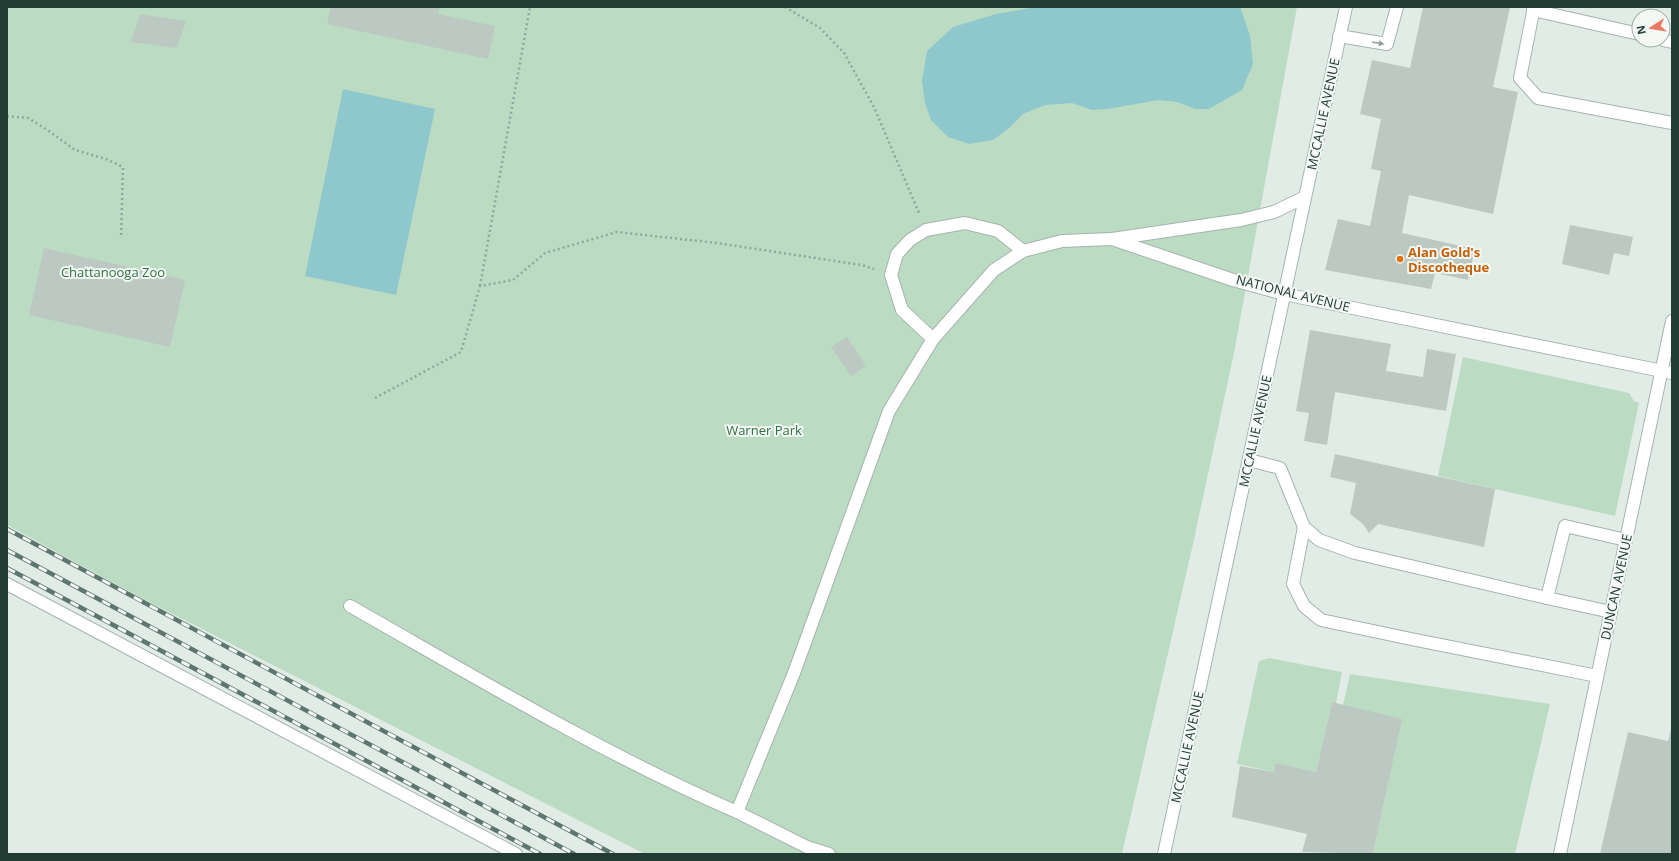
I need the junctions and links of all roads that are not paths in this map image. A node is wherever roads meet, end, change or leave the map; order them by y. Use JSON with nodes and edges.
{"nodes":[{"id":1,"x":1346,"y":7,"type":"edge"},
{"id":2,"x":1397,"y":7,"type":"edge"},
{"id":3,"x":1534,"y":8,"type":"edge"},
{"id":4,"x":1631,"y":32,"type":"edge"},
{"id":5,"x":1339,"y":36,"type":"junction"},
{"id":6,"x":1672,"y":122,"type":"edge"},
{"id":7,"x":1305,"y":197,"type":"junction"},
{"id":8,"x":1112,"y":239,"type":"junction"},
{"id":9,"x":1023,"y":251,"type":"junction"},
{"id":10,"x":1284,"y":294,"type":"junction"},
{"id":11,"x":1672,"y":321,"type":"edge"},
{"id":12,"x":933,"y":339,"type":"junction"},
{"id":13,"x":1667,"y":372,"type":"edge"},
{"id":14,"x":1249,"y":460,"type":"junction"},
{"id":15,"x":1304,"y":527,"type":"junction"},
{"id":16,"x":1626,"y":540,"type":"junction"},
{"id":17,"x":7,"y":584,"type":"edge"},
{"id":18,"x":1547,"y":598,"type":"junction"},
{"id":19,"x":350,"y":606,"type":"dead end"},
{"id":20,"x":1611,"y":612,"type":"junction"},
{"id":21,"x":1597,"y":676,"type":"junction"},
{"id":22,"x":737,"y":812,"type":"junction"},
{"id":23,"x":516,"y":854,"type":"edge"},
{"id":24,"x":829,"y":854,"type":"edge"},
{"id":25,"x":1164,"y":854,"type":"edge"},
{"id":26,"x":1560,"y":854,"type":"edge"}],
"edges":[{"from":1,"to":5,"type":"main road","name":"MCCALLIE AVENUE"},
{"from":5,"to":2,"type":"main road","one_way":true},
{"from":3,"to":4,"type":"main road"},
{"from":3,"to":6,"type":"main road"},
{"from":5,"to":7,"type":"main road","name":"MCCALLIE AVENUE"},
{"from":7,"to":8,"type":"main road"},
{"from":7,"to":10,"type":"main road","name":"MCCALLIE AVENUE"},
{"from":8,"to":9,"type":"main road"},
{"from":8,"to":10,"type":"main road","name":"NATIONAL AVENUE"},
{"from":9,"to":12,"type":"main road"},
{"from":9,"to":12,"type":"main road"},
{"from":10,"to":13,"type":"main road","name":"NATIONAL AVENUE"},
{"from":10,"to":14,"type":"main road","name":"MCCALLIE AVENUE"},
{"from":11,"to":13,"type":"main road","name":"DUNCAN AVENUE"},
{"from":12,"to":22,"type":"main road"},
{"from":13,"to":16,"type":"main road","name":"DUNCAN AVENUE"},
{"from":14,"to":15,"type":"main road"},
{"from":14,"to":25,"type":"main road","name":"MCCALLIE AVENUE"},
{"from":15,"to":18,"type":"main road"},
{"from":15,"to":21,"type":"main road"},
{"from":16,"to":18,"type":"main road"},
{"from":16,"to":20,"type":"main road","name":"DUNCAN AVENUE"},
{"from":17,"to":23,"type":"main road"},
{"from":18,"to":20,"type":"main road"},
{"from":19,"to":22,"type":"main road"},
{"from":20,"to":21,"type":"main road","name":"DUNCAN AVENUE"},
{"from":21,"to":26,"type":"main road","name":"DUNCAN AVENUE"},
{"from":22,"to":24,"type":"main road"}]}
